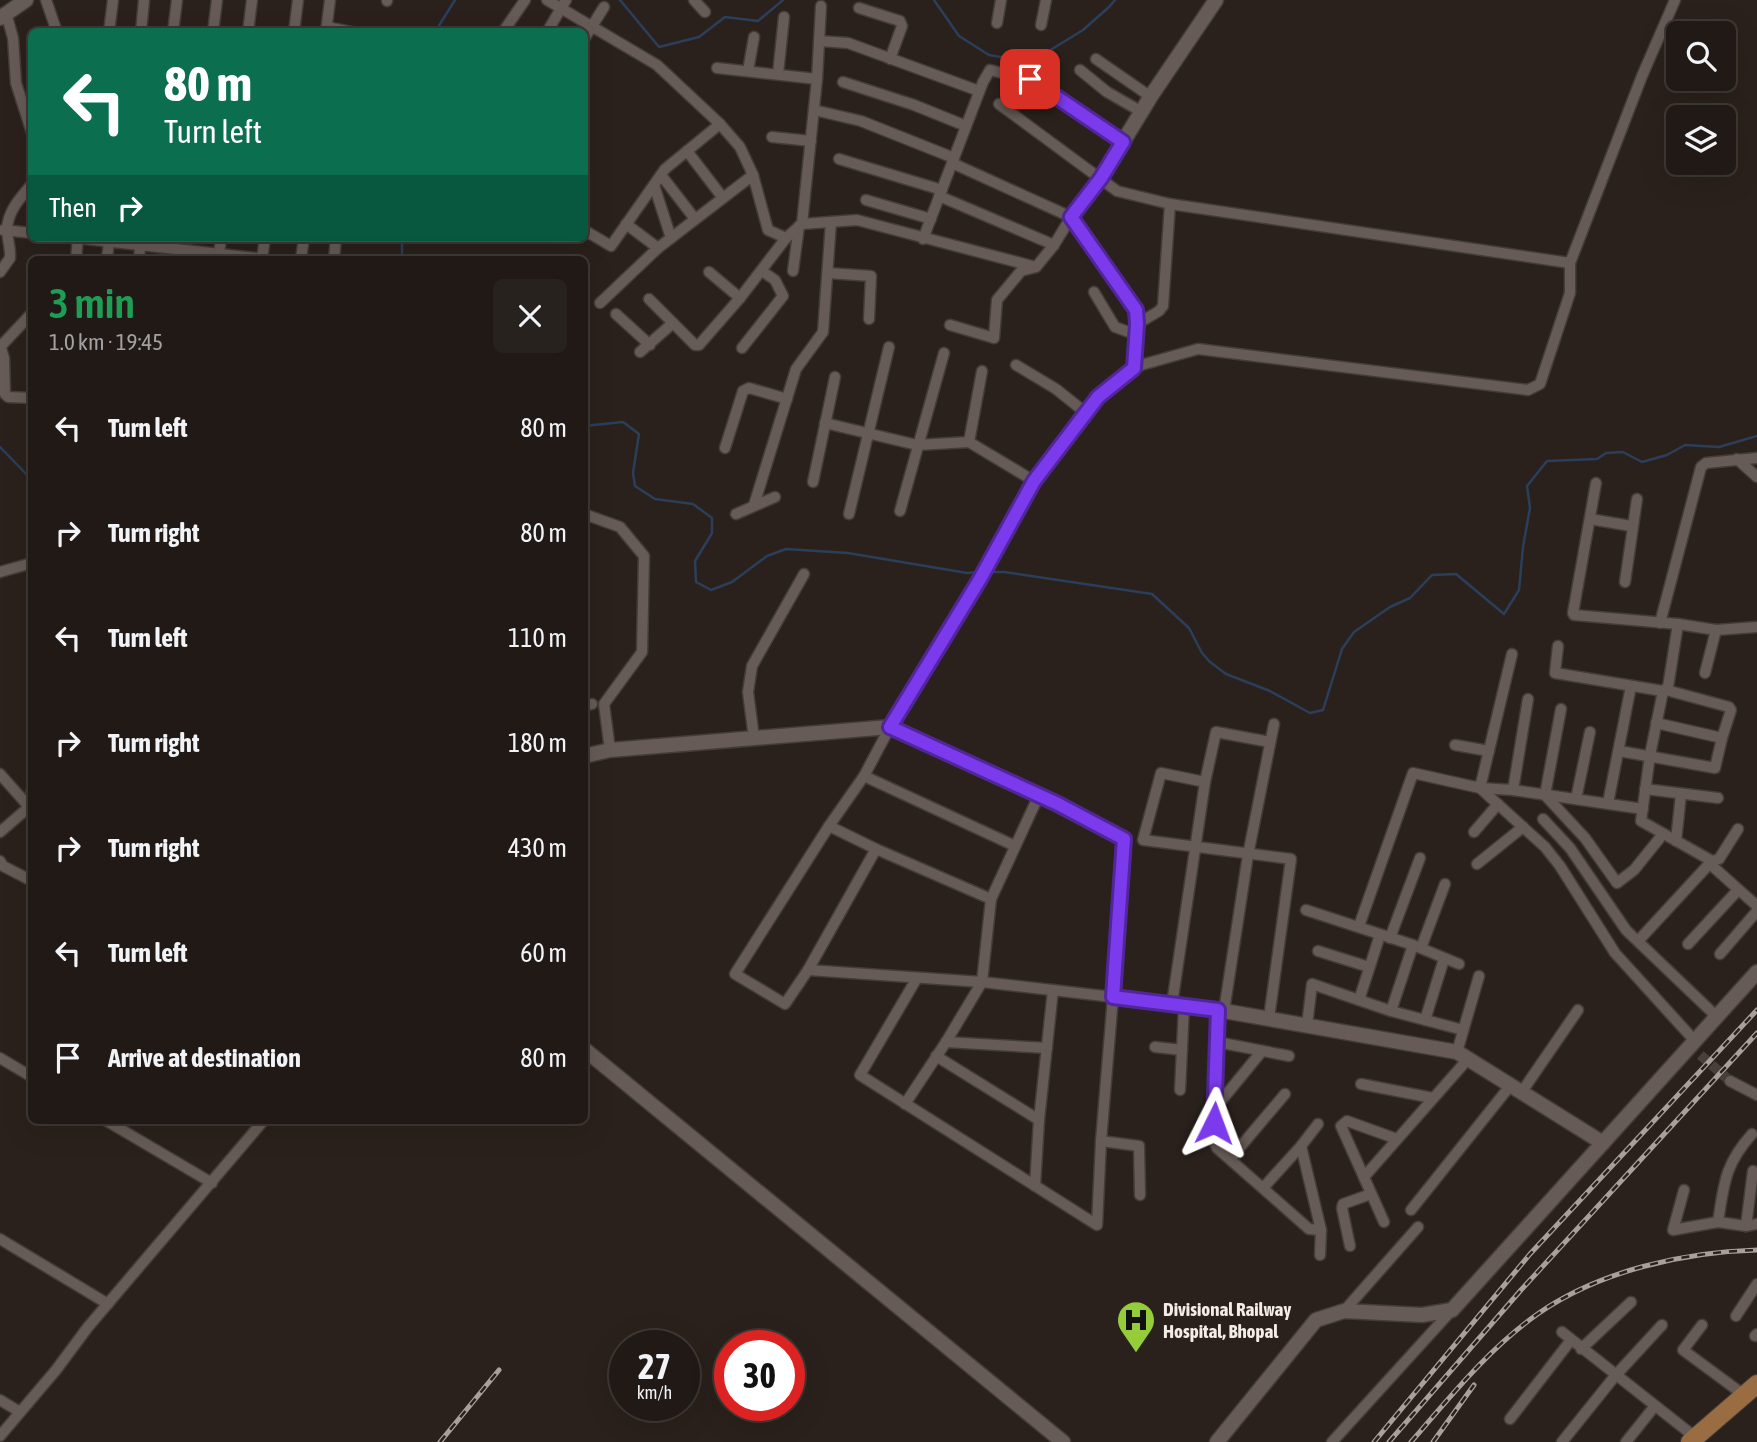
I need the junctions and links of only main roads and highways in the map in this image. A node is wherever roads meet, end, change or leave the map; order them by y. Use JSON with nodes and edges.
{"nodes":[{"id":1,"x":1751,"y":1389,"type":"edge"},
{"id":2,"x":1693,"y":1440,"type":"edge"}],
"edges":[{"from":1,"to":2,"type":"main road"}]}
